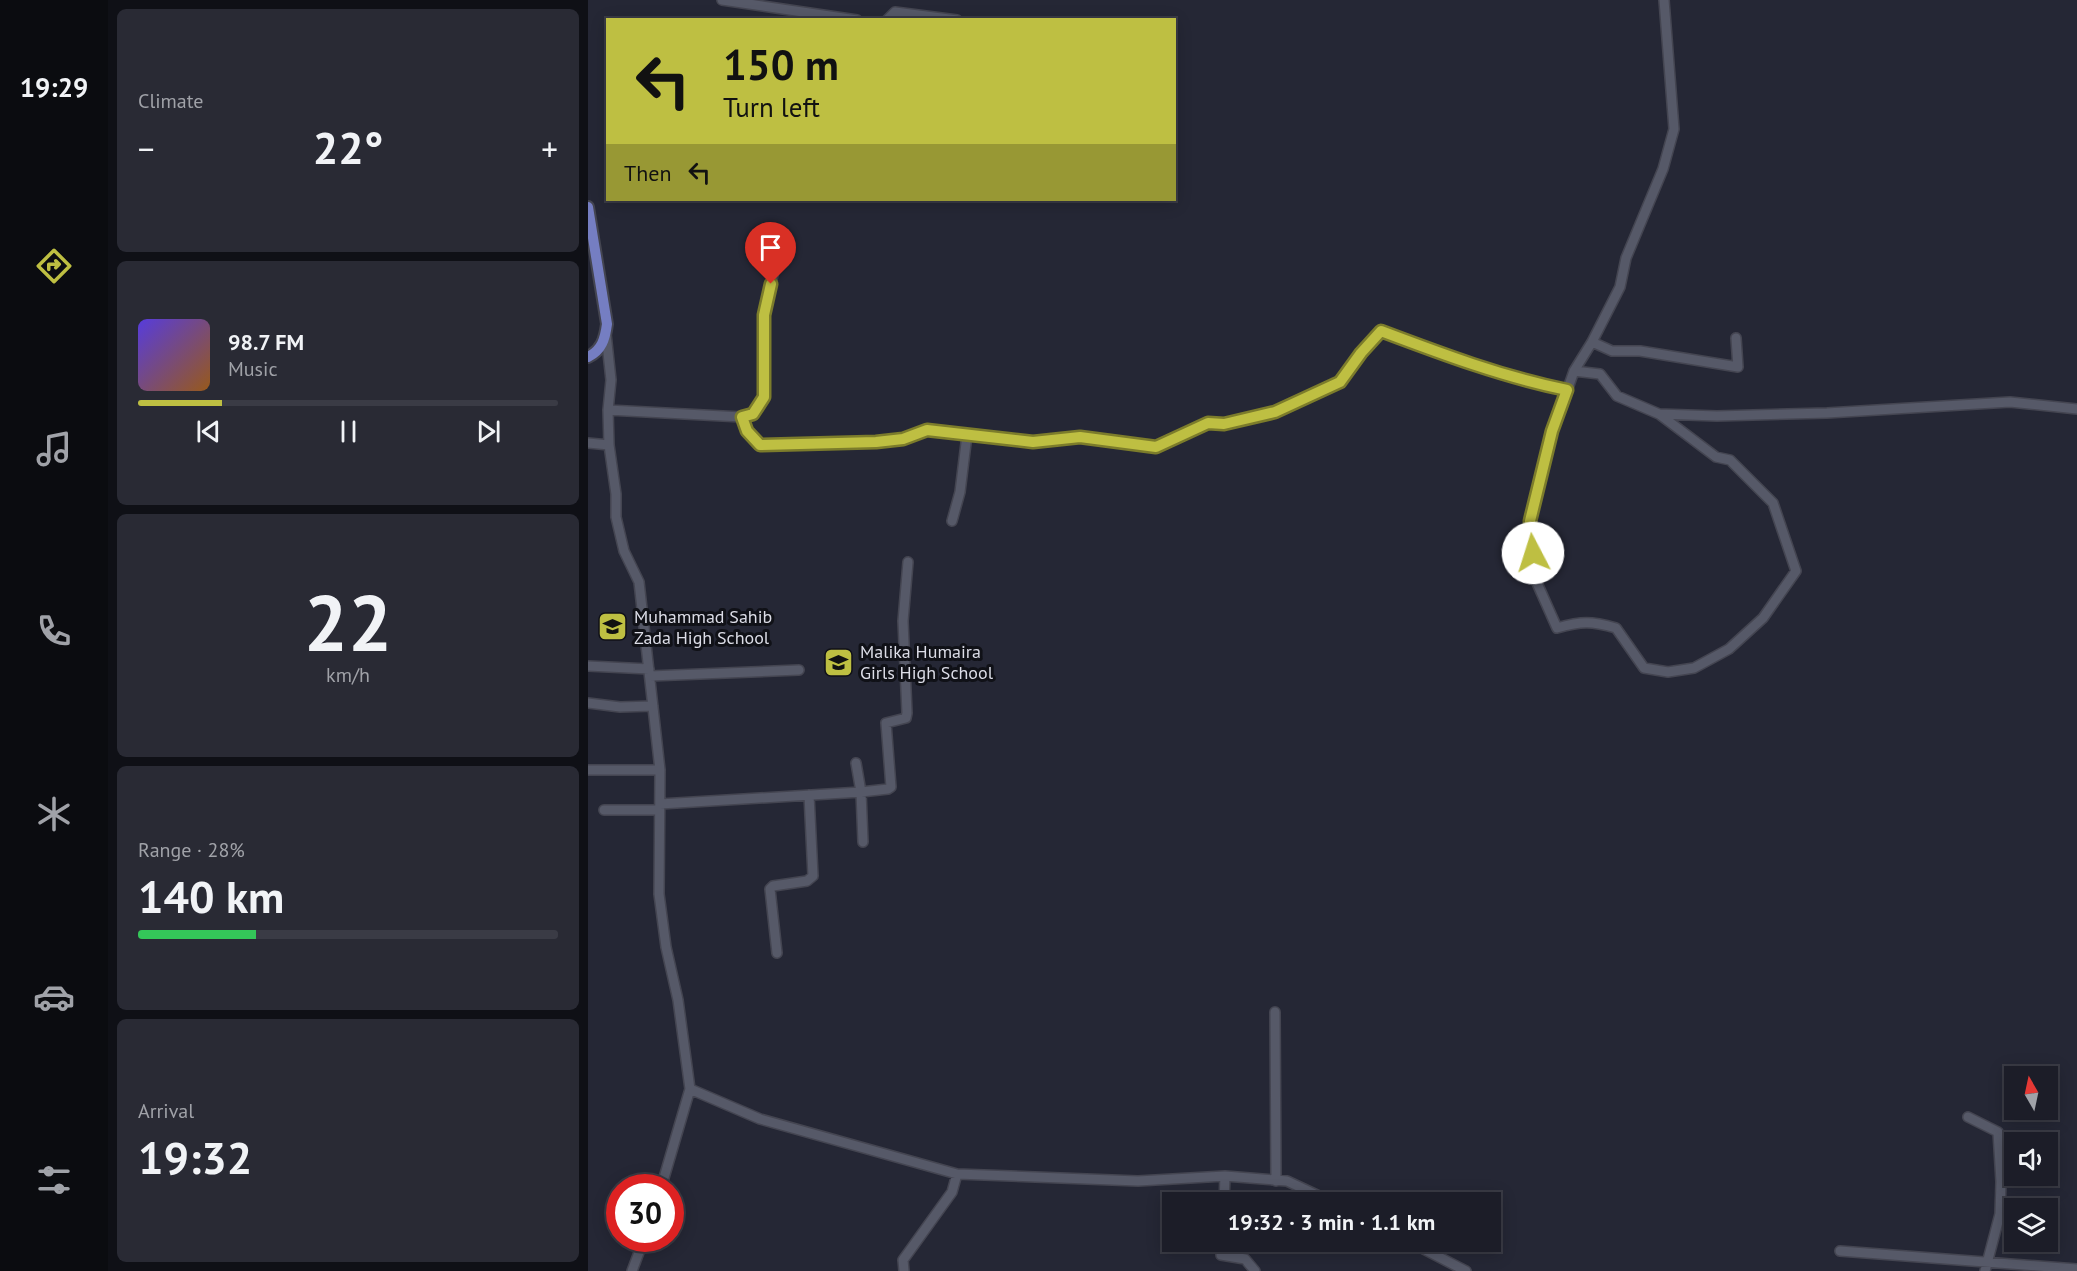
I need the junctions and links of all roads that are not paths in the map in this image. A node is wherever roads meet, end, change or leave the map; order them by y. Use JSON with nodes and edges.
{"nodes":[{"id":1,"x":722,"y":0,"type":"edge"},
{"id":2,"x":896,"y":0,"type":"edge"},
{"id":3,"x":1664,"y":0,"type":"edge"},
{"id":4,"x":895,"y":12,"type":"junction"},
{"id":5,"x":844,"y":18,"type":"edge"},
{"id":6,"x":889,"y":18,"type":"edge"},
{"id":7,"x":942,"y":18,"type":"edge"},
{"id":8,"x":588,"y":207,"type":"edge"},
{"id":9,"x":590,"y":231,"type":"edge"},
{"id":10,"x":775,"y":267,"type":"dead end"},
{"id":11,"x":606,"y":334,"type":"junction"},
{"id":12,"x":1736,"y":338,"type":"dead end"},
{"id":13,"x":1592,"y":342,"type":"junction"},
{"id":14,"x":588,"y":357,"type":"edge"},
{"id":15,"x":1574,"y":370,"type":"junction"},
{"id":16,"x":1567,"y":390,"type":"junction"},
{"id":17,"x":2077,"y":409,"type":"edge"},
{"id":18,"x":608,"y":410,"type":"junction"},
{"id":19,"x":1659,"y":414,"type":"junction"},
{"id":20,"x":742,"y":417,"type":"junction"},
{"id":21,"x":968,"y":435,"type":"junction"},
{"id":22,"x":588,"y":443,"type":"edge"},
{"id":23,"x":609,"y":444,"type":"junction"},
{"id":24,"x":952,"y":521,"type":"dead end"},
{"id":25,"x":908,"y":562,"type":"dead end"},
{"id":26,"x":588,"y":666,"type":"edge"},
{"id":27,"x":799,"y":670,"type":"dead end"},
{"id":28,"x":649,"y":673,"type":"junction"},
{"id":29,"x":588,"y":703,"type":"edge"},
{"id":30,"x":653,"y":706,"type":"junction"},
{"id":31,"x":856,"y":763,"type":"dead end"},
{"id":32,"x":588,"y":770,"type":"edge"},
{"id":33,"x":660,"y":770,"type":"junction"},
{"id":34,"x":861,"y":792,"type":"junction"},
{"id":35,"x":810,"y":795,"type":"junction"},
{"id":36,"x":659,"y":807,"type":"junction"},
{"id":37,"x":604,"y":810,"type":"dead end"},
{"id":38,"x":863,"y":842,"type":"dead end"},
{"id":39,"x":777,"y":953,"type":"dead end"},
{"id":40,"x":1275,"y":1012,"type":"dead end"},
{"id":41,"x":690,"y":1089,"type":"junction"},
{"id":42,"x":1968,"y":1117,"type":"dead end"},
{"id":43,"x":957,"y":1173,"type":"junction"},
{"id":44,"x":665,"y":1174,"type":"edge"},
{"id":45,"x":1225,"y":1176,"type":"junction"},
{"id":46,"x":1276,"y":1180,"type":"junction"},
{"id":47,"x":1224,"y":1192,"type":"edge"},
{"id":48,"x":1310,"y":1192,"type":"edge"},
{"id":49,"x":1840,"y":1251,"type":"dead end"},
{"id":50,"x":639,"y":1252,"type":"edge"},
{"id":51,"x":1221,"y":1252,"type":"edge"},
{"id":52,"x":1429,"y":1252,"type":"edge"},
{"id":53,"x":1986,"y":1267,"type":"edge"},
{"id":54,"x":2077,"y":1269,"type":"edge"},
{"id":55,"x":632,"y":1271,"type":"edge"},
{"id":56,"x":904,"y":1271,"type":"edge"},
{"id":57,"x":1255,"y":1271,"type":"edge"},
{"id":58,"x":1466,"y":1271,"type":"edge"}],
"edges":[{"from":1,"to":5,"type":"street"},
{"from":2,"to":4,"type":"street"},
{"from":3,"to":13,"type":"street"},
{"from":4,"to":6,"type":"street"},
{"from":4,"to":7,"type":"street"},
{"from":8,"to":9,"type":"main road"},
{"from":9,"to":11,"type":"main road"},
{"from":10,"to":20,"type":"street"},
{"from":11,"to":14,"type":"main road"},
{"from":11,"to":18,"type":"street"},
{"from":12,"to":13,"type":"street"},
{"from":13,"to":15,"type":"street"},
{"from":15,"to":16,"type":"street"},
{"from":15,"to":19,"type":"street"},
{"from":16,"to":19,"type":"street"},
{"from":16,"to":21,"type":"street"},
{"from":17,"to":19,"type":"street"},
{"from":18,"to":20,"type":"street"},
{"from":18,"to":23,"type":"street"},
{"from":20,"to":21,"type":"street"},
{"from":21,"to":24,"type":"street"},
{"from":22,"to":23,"type":"street"},
{"from":23,"to":28,"type":"street"},
{"from":25,"to":34,"type":"street"},
{"from":26,"to":28,"type":"street"},
{"from":27,"to":28,"type":"street"},
{"from":28,"to":30,"type":"street"},
{"from":29,"to":30,"type":"street"},
{"from":30,"to":33,"type":"street"},
{"from":31,"to":34,"type":"street"},
{"from":32,"to":33,"type":"street"},
{"from":33,"to":36,"type":"street"},
{"from":34,"to":35,"type":"street"},
{"from":34,"to":38,"type":"street"},
{"from":35,"to":36,"type":"street"},
{"from":35,"to":39,"type":"street"},
{"from":36,"to":37,"type":"street"},
{"from":36,"to":41,"type":"street"},
{"from":40,"to":46,"type":"street"},
{"from":41,"to":43,"type":"street"},
{"from":41,"to":44,"type":"street"},
{"from":42,"to":53,"type":"street"},
{"from":43,"to":45,"type":"street"},
{"from":43,"to":56,"type":"street"},
{"from":45,"to":46,"type":"street"},
{"from":45,"to":47,"type":"street"},
{"from":46,"to":48,"type":"street"},
{"from":49,"to":53,"type":"street"},
{"from":50,"to":55,"type":"street"},
{"from":51,"to":57,"type":"street"},
{"from":52,"to":58,"type":"street"},
{"from":53,"to":54,"type":"street"}]}
